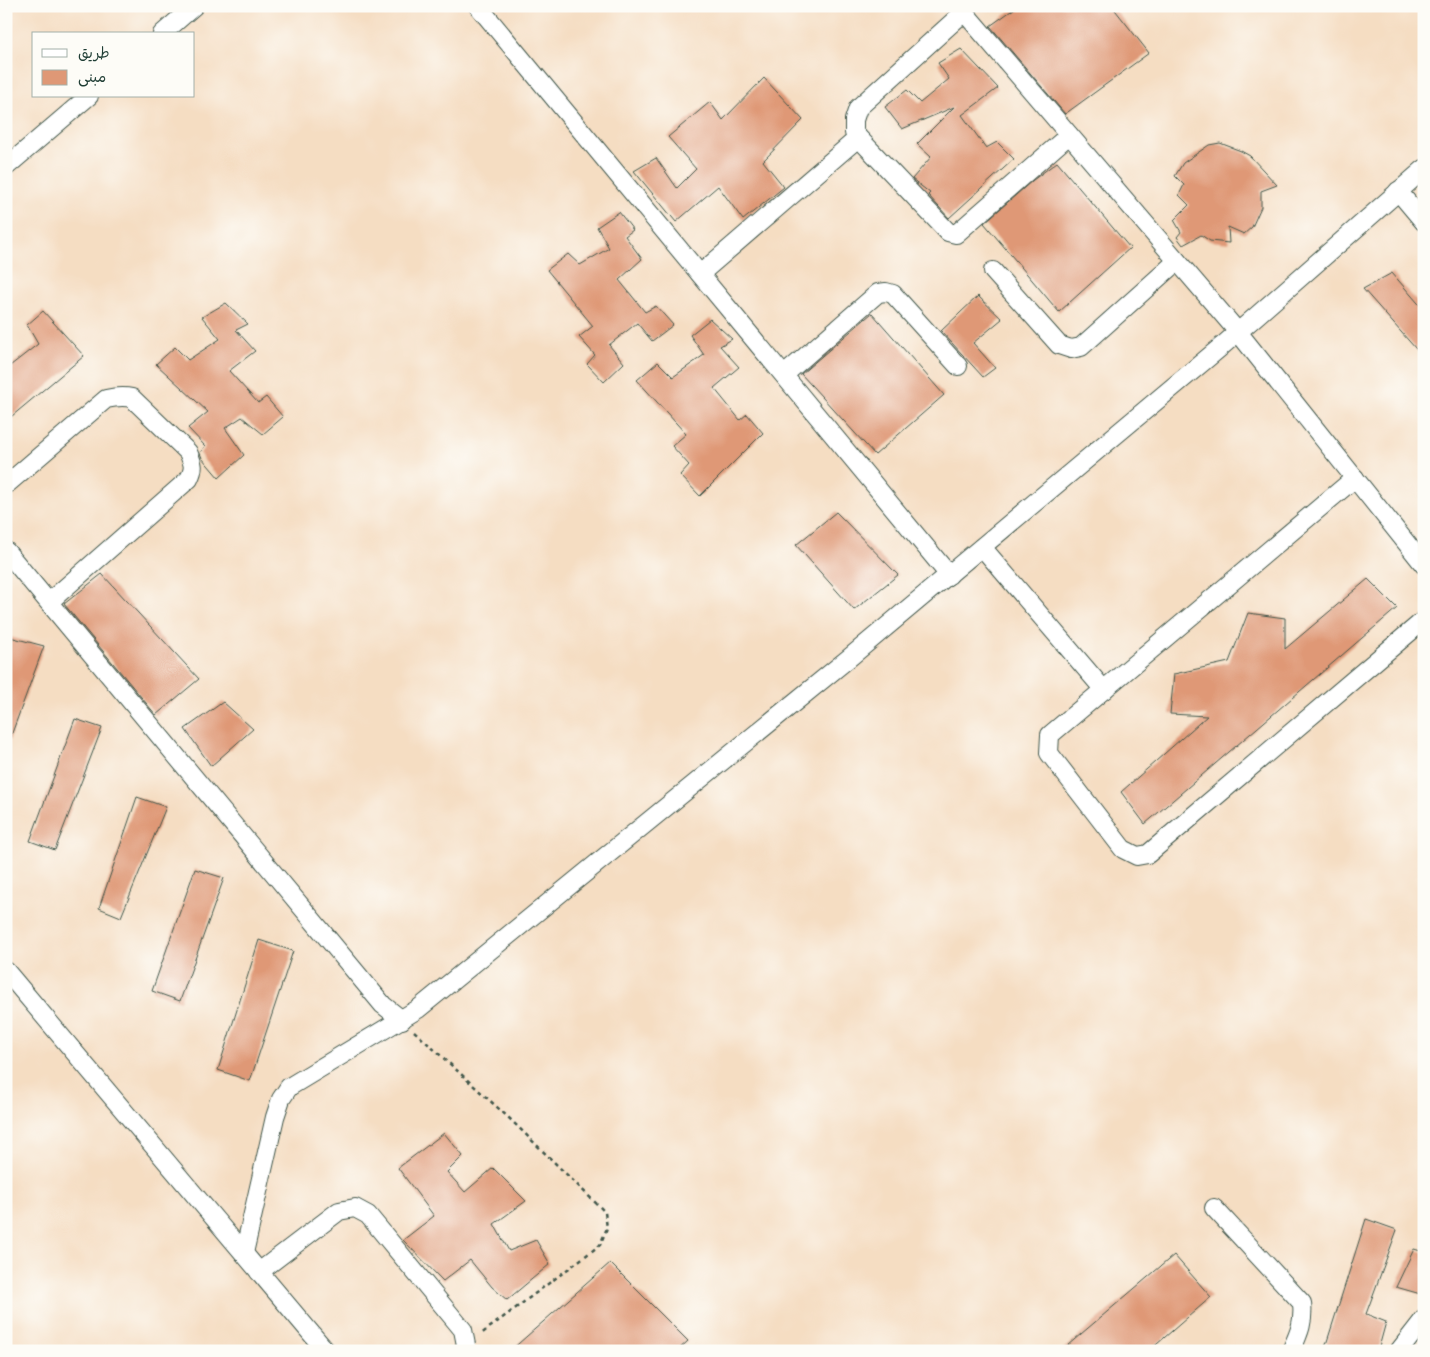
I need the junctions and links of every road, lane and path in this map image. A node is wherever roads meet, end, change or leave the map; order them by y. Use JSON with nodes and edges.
{"nodes":[{"id":1,"x":194,"y":6,"type":"edge"},
{"id":2,"x":478,"y":6,"type":"edge"},
{"id":3,"x":961,"y":9,"type":"edge"},
{"id":4,"x":164,"y":32,"type":"edge"},
{"id":5,"x":87,"y":98,"type":"edge"},
{"id":6,"x":1069,"y":135,"type":"junction"},
{"id":7,"x":858,"y":138,"type":"junction"},
{"id":8,"x":6,"y":167,"type":"edge"},
{"id":9,"x":1424,"y":169,"type":"edge"},
{"id":10,"x":1398,"y":191,"type":"junction"},
{"id":11,"x":1424,"y":222,"type":"edge"},
{"id":12,"x":1177,"y":261,"type":"junction"},
{"id":13,"x":993,"y":271,"type":"dead end"},
{"id":14,"x":700,"y":274,"type":"junction"},
{"id":15,"x":1238,"y":332,"type":"junction"},
{"id":16,"x":958,"y":366,"type":"dead end"},
{"id":17,"x":784,"y":375,"type":"junction"},
{"id":18,"x":1355,"y":478,"type":"junction"},
{"id":19,"x":6,"y":485,"type":"edge"},
{"id":20,"x":982,"y":547,"type":"junction"},
{"id":21,"x":6,"y":551,"type":"edge"},
{"id":22,"x":1424,"y":565,"type":"edge"},
{"id":23,"x":949,"y":575,"type":"junction"},
{"id":24,"x":49,"y":602,"type":"junction"},
{"id":25,"x":1424,"y":620,"type":"edge"},
{"id":26,"x":1104,"y":690,"type":"junction"},
{"id":27,"x":6,"y":971,"type":"edge"},
{"id":28,"x":402,"y":1020,"type":"junction"},
{"id":29,"x":1214,"y":1208,"type":"dead end"},
{"id":30,"x":244,"y":1253,"type":"junction"},
{"id":31,"x":260,"y":1272,"type":"junction"},
{"id":32,"x":1424,"y":1319,"type":"edge"},
{"id":33,"x":464,"y":1348,"type":"edge"},
{"id":34,"x":326,"y":1351,"type":"edge"},
{"id":35,"x":1291,"y":1351,"type":"edge"},
{"id":36,"x":1399,"y":1351,"type":"edge"}],
"edges":[{"from":1,"to":4,"type":"lane"},
{"from":2,"to":14,"type":"lane"},
{"from":3,"to":6,"type":"lane"},
{"from":3,"to":7,"type":"lane"},
{"from":5,"to":8,"type":"lane"},
{"from":6,"to":7,"type":"lane"},
{"from":6,"to":12,"type":"lane"},
{"from":7,"to":14,"type":"lane"},
{"from":9,"to":10,"type":"lane"},
{"from":10,"to":11,"type":"lane"},
{"from":10,"to":15,"type":"lane"},
{"from":12,"to":13,"type":"lane"},
{"from":12,"to":15,"type":"lane"},
{"from":14,"to":17,"type":"lane"},
{"from":15,"to":18,"type":"lane"},
{"from":15,"to":20,"type":"lane"},
{"from":16,"to":17,"type":"lane"},
{"from":17,"to":23,"type":"lane"},
{"from":18,"to":22,"type":"lane"},
{"from":18,"to":26,"type":"lane"},
{"from":19,"to":24,"type":"lane"},
{"from":20,"to":23,"type":"lane"},
{"from":20,"to":26,"type":"lane"},
{"from":21,"to":24,"type":"lane"},
{"from":23,"to":28,"type":"lane"},
{"from":24,"to":28,"type":"lane"},
{"from":25,"to":26,"type":"lane"},
{"from":27,"to":30,"type":"lane"},
{"from":28,"to":30,"type":"lane"},
{"from":28,"to":33,"type":"path"},
{"from":29,"to":35,"type":"lane"},
{"from":30,"to":31,"type":"lane"},
{"from":31,"to":33,"type":"lane"},
{"from":31,"to":34,"type":"lane"},
{"from":32,"to":36,"type":"lane"}]}
